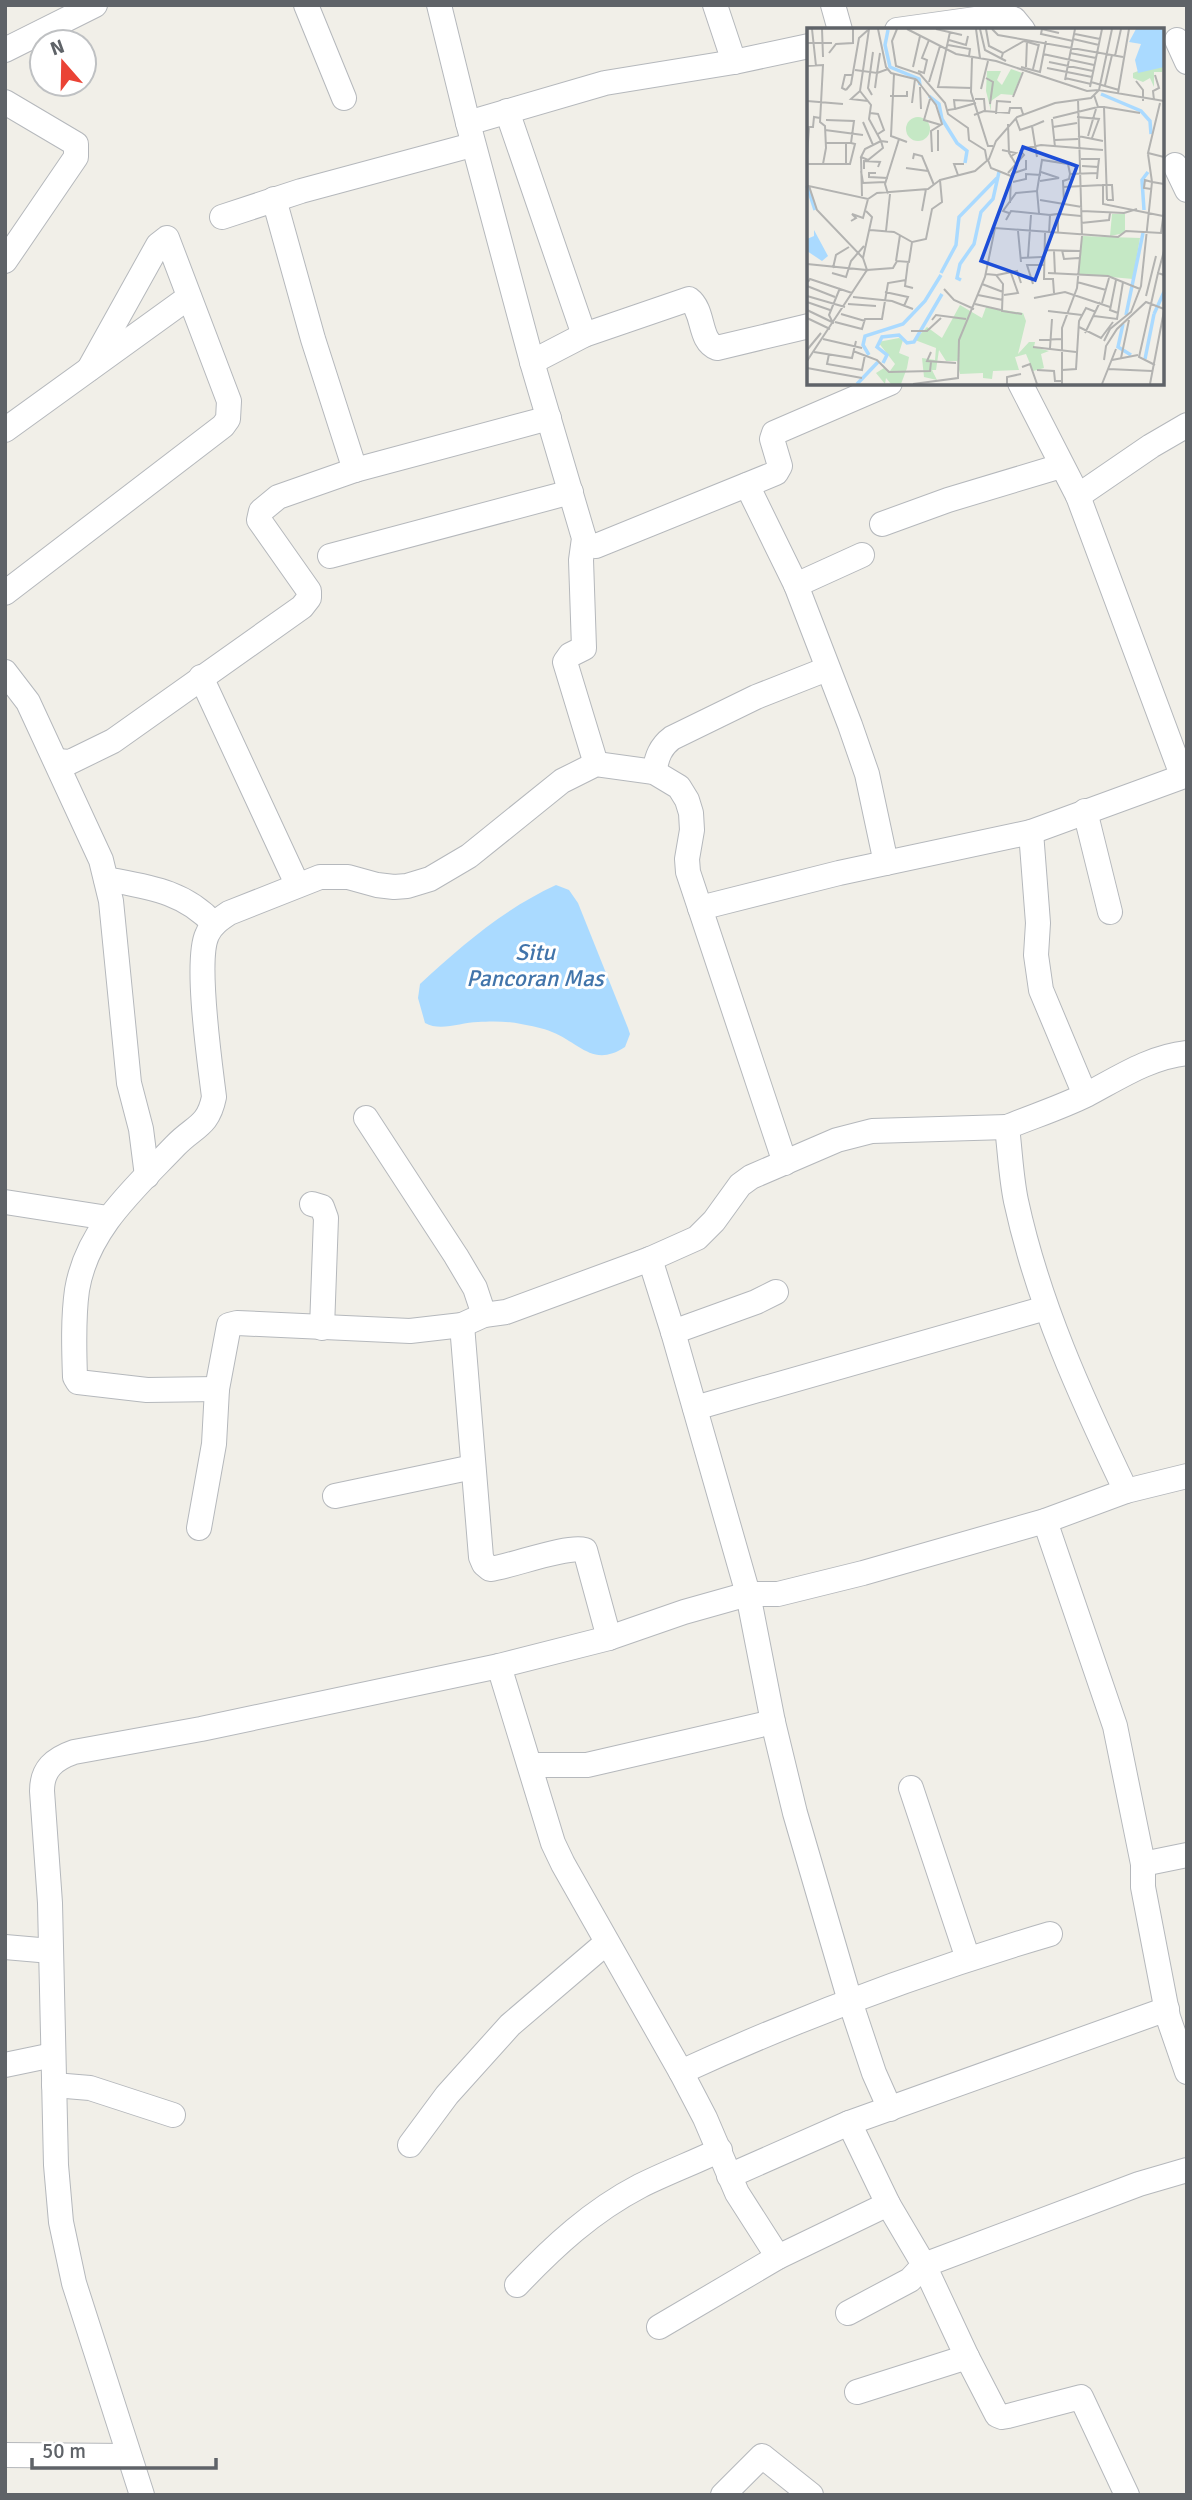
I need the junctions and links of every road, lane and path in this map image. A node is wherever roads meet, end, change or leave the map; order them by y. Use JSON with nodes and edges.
{"nodes":[{"id":1,"x":95,"y":5,"type":"edge"},
{"id":2,"x":306,"y":5,"type":"edge"},
{"id":3,"x":439,"y":5,"type":"edge"},
{"id":4,"x":715,"y":5,"type":"edge"},
{"id":5,"x":833,"y":5,"type":"edge"},
{"id":6,"x":1016,"y":18,"type":"edge"},
{"id":7,"x":839,"y":28,"type":"edge"},
{"id":8,"x":911,"y":28,"type":"edge"},
{"id":9,"x":807,"y":46,"type":"edge"},
{"id":10,"x":5,"y":50,"type":"edge"},
{"id":11,"x":734,"y":62,"type":"junction"},
{"id":12,"x":344,"y":98,"type":"dead end"},
{"id":13,"x":5,"y":102,"type":"edge"},
{"id":14,"x":507,"y":111,"type":"junction"},
{"id":15,"x":470,"y":134,"type":"junction"},
{"id":16,"x":1175,"y":165,"type":"edge"},
{"id":17,"x":1187,"y":190,"type":"edge"},
{"id":18,"x":274,"y":200,"type":"junction"},
{"id":19,"x":222,"y":217,"type":"dead end"},
{"id":20,"x":5,"y":261,"type":"edge"},
{"id":21,"x":189,"y":297,"type":"junction"},
{"id":22,"x":807,"y":326,"type":"edge"},
{"id":23,"x":584,"y":335,"type":"junction"},
{"id":24,"x":532,"y":362,"type":"junction"},
{"id":25,"x":89,"y":369,"type":"junction"},
{"id":26,"x":885,"y":385,"type":"edge"},
{"id":27,"x":1021,"y":385,"type":"edge"},
{"id":28,"x":549,"y":418,"type":"junction"},
{"id":29,"x":10,"y":419,"type":"edge"},
{"id":30,"x":1187,"y":425,"type":"edge"},
{"id":31,"x":1061,"y":466,"type":"junction"},
{"id":32,"x":355,"y":470,"type":"junction"},
{"id":33,"x":747,"y":485,"type":"junction"},
{"id":34,"x":571,"y":492,"type":"junction"},
{"id":35,"x":1077,"y":496,"type":"junction"},
{"id":36,"x":882,"y":524,"type":"dead end"},
{"id":37,"x":584,"y":538,"type":"junction"},
{"id":38,"x":862,"y":555,"type":"dead end"},
{"id":39,"x":330,"y":556,"type":"dead end"},
{"id":40,"x":796,"y":585,"type":"junction"},
{"id":41,"x":5,"y":593,"type":"edge"},
{"id":42,"x":827,"y":669,"type":"junction"},
{"id":43,"x":5,"y":672,"type":"edge"},
{"id":44,"x":201,"y":677,"type":"junction"},
{"id":45,"x":57,"y":761,"type":"junction"},
{"id":46,"x":596,"y":764,"type":"junction"},
{"id":47,"x":654,"y":772,"type":"junction"},
{"id":48,"x":1184,"y":775,"type":"edge"},
{"id":49,"x":1085,"y":811,"type":"junction"},
{"id":50,"x":1031,"y":832,"type":"junction"},
{"id":51,"x":886,"y":863,"type":"junction"},
{"id":52,"x":106,"y":879,"type":"junction"},
{"id":53,"x":297,"y":884,"type":"junction"},
{"id":54,"x":699,"y":908,"type":"junction"},
{"id":55,"x":1110,"y":912,"type":"dead end"},
{"id":56,"x":214,"y":924,"type":"junction"},
{"id":57,"x":1187,"y":1053,"type":"edge"},
{"id":58,"x":1085,"y":1095,"type":"junction"},
{"id":59,"x":366,"y":1118,"type":"dead end"},
{"id":60,"x":1007,"y":1127,"type":"junction"},
{"id":61,"x":785,"y":1163,"type":"junction"},
{"id":62,"x":147,"y":1176,"type":"junction"},
{"id":63,"x":5,"y":1202,"type":"edge"},
{"id":64,"x":312,"y":1203,"type":"dead end"},
{"id":65,"x":108,"y":1218,"type":"junction"},
{"id":66,"x":650,"y":1258,"type":"junction"},
{"id":67,"x":776,"y":1292,"type":"dead end"},
{"id":68,"x":1046,"y":1308,"type":"junction"},
{"id":69,"x":473,"y":1320,"type":"junction"},
{"id":70,"x":322,"y":1328,"type":"junction"},
{"id":71,"x":673,"y":1332,"type":"junction"},
{"id":72,"x":217,"y":1389,"type":"junction"},
{"id":73,"x":695,"y":1408,"type":"junction"},
{"id":74,"x":473,"y":1467,"type":"junction"},
{"id":75,"x":1187,"y":1476,"type":"edge"},
{"id":76,"x":1126,"y":1491,"type":"junction"},
{"id":77,"x":335,"y":1496,"type":"dead end"},
{"id":78,"x":1045,"y":1521,"type":"junction"},
{"id":79,"x":199,"y":1528,"type":"dead end"},
{"id":80,"x":748,"y":1594,"type":"junction"},
{"id":81,"x":609,"y":1638,"type":"junction"},
{"id":82,"x":499,"y":1667,"type":"junction"},
{"id":83,"x":773,"y":1723,"type":"junction"},
{"id":84,"x":531,"y":1765,"type":"junction"},
{"id":85,"x":911,"y":1788,"type":"dead end"},
{"id":86,"x":1187,"y":1855,"type":"edge"},
{"id":87,"x":1143,"y":1864,"type":"junction"},
{"id":88,"x":1051,"y":1934,"type":"dead end"},
{"id":89,"x":606,"y":1943,"type":"junction"},
{"id":90,"x":5,"y":1947,"type":"edge"},
{"id":91,"x":51,"y":1951,"type":"junction"},
{"id":92,"x":968,"y":1959,"type":"junction"},
{"id":93,"x":850,"y":2001,"type":"junction"},
{"id":94,"x":1167,"y":2009,"type":"junction"},
{"id":95,"x":53,"y":2055,"type":"junction"},
{"id":96,"x":5,"y":2065,"type":"edge"},
{"id":97,"x":681,"y":2072,"type":"junction"},
{"id":98,"x":1187,"y":2072,"type":"edge"},
{"id":99,"x":54,"y":2085,"type":"junction"},
{"id":100,"x":890,"y":2109,"type":"junction"},
{"id":101,"x":173,"y":2115,"type":"dead end"},
{"id":102,"x":849,"y":2123,"type":"junction"},
{"id":103,"x":410,"y":2145,"type":"dead end"},
{"id":104,"x":720,"y":2150,"type":"junction"},
{"id":105,"x":1187,"y":2169,"type":"edge"},
{"id":106,"x":729,"y":2176,"type":"junction"},
{"id":107,"x":888,"y":2204,"type":"junction"},
{"id":108,"x":778,"y":2257,"type":"junction"},
{"id":109,"x":924,"y":2265,"type":"junction"},
{"id":110,"x":517,"y":2285,"type":"dead end"},
{"id":111,"x":848,"y":2313,"type":"dead end"},
{"id":112,"x":659,"y":2327,"type":"dead end"},
{"id":113,"x":967,"y":2357,"type":"junction"},
{"id":114,"x":857,"y":2392,"type":"dead end"},
{"id":115,"x":5,"y":2455,"type":"edge"},
{"id":116,"x":128,"y":2456,"type":"junction"},
{"id":117,"x":142,"y":2495,"type":"edge"},
{"id":118,"x":723,"y":2495,"type":"edge"},
{"id":119,"x":811,"y":2495,"type":"edge"},
{"id":120,"x":1127,"y":2495,"type":"edge"}],
"edges":[{"from":1,"to":10,"type":"street"},
{"from":2,"to":12,"type":"street"},
{"from":3,"to":15,"type":"street"},
{"from":4,"to":11,"type":"street"},
{"from":5,"to":7,"type":"street"},
{"from":6,"to":8,"type":"street"},
{"from":9,"to":11,"type":"street"},
{"from":11,"to":14,"type":"street"},
{"from":13,"to":20,"type":"street"},
{"from":14,"to":15,"type":"street"},
{"from":14,"to":23,"type":"street"},
{"from":15,"to":18,"type":"street"},
{"from":15,"to":24,"type":"street"},
{"from":16,"to":17,"type":"street"},
{"from":18,"to":19,"type":"street"},
{"from":18,"to":32,"type":"street"},
{"from":21,"to":25,"type":"street"},
{"from":21,"to":25,"type":"street"},
{"from":21,"to":41,"type":"street"},
{"from":22,"to":23,"type":"street"},
{"from":23,"to":24,"type":"street"},
{"from":24,"to":28,"type":"street"},
{"from":25,"to":29,"type":"street"},
{"from":26,"to":33,"type":"street"},
{"from":27,"to":31,"type":"street"},
{"from":28,"to":32,"type":"street"},
{"from":28,"to":34,"type":"street"},
{"from":30,"to":35,"type":"street"},
{"from":31,"to":35,"type":"street"},
{"from":31,"to":36,"type":"street"},
{"from":32,"to":44,"type":"street"},
{"from":33,"to":37,"type":"street"},
{"from":33,"to":40,"type":"street"},
{"from":34,"to":37,"type":"street"},
{"from":34,"to":39,"type":"street"},
{"from":35,"to":48,"type":"street"},
{"from":37,"to":46,"type":"street"},
{"from":38,"to":40,"type":"street"},
{"from":40,"to":42,"type":"street"},
{"from":42,"to":47,"type":"street"},
{"from":42,"to":51,"type":"street"},
{"from":43,"to":45,"type":"street"},
{"from":44,"to":45,"type":"street"},
{"from":44,"to":53,"type":"street"},
{"from":45,"to":52,"type":"street"},
{"from":46,"to":47,"type":"street"},
{"from":46,"to":53,"type":"street"},
{"from":47,"to":54,"type":"street"},
{"from":48,"to":49,"type":"street"},
{"from":49,"to":50,"type":"street"},
{"from":49,"to":55,"type":"street"},
{"from":50,"to":51,"type":"street"},
{"from":50,"to":58,"type":"street"},
{"from":51,"to":54,"type":"street"},
{"from":52,"to":56,"type":"street"},
{"from":52,"to":62,"type":"street"},
{"from":53,"to":56,"type":"street"},
{"from":54,"to":61,"type":"street"},
{"from":56,"to":62,"type":"street"},
{"from":57,"to":58,"type":"street"},
{"from":58,"to":60,"type":"street"},
{"from":59,"to":69,"type":"street"},
{"from":60,"to":61,"type":"street"},
{"from":60,"to":68,"type":"street"},
{"from":61,"to":66,"type":"street"},
{"from":62,"to":65,"type":"street"},
{"from":63,"to":65,"type":"street"},
{"from":64,"to":70,"type":"street"},
{"from":65,"to":72,"type":"street"},
{"from":66,"to":69,"type":"street"},
{"from":66,"to":71,"type":"street"},
{"from":67,"to":71,"type":"street"},
{"from":68,"to":73,"type":"street"},
{"from":68,"to":76,"type":"street"},
{"from":69,"to":70,"type":"street"},
{"from":69,"to":74,"type":"street"},
{"from":70,"to":72,"type":"street"},
{"from":71,"to":73,"type":"street"},
{"from":72,"to":79,"type":"street"},
{"from":73,"to":80,"type":"street"},
{"from":74,"to":77,"type":"street"},
{"from":74,"to":81,"type":"street"},
{"from":75,"to":76,"type":"street"},
{"from":76,"to":78,"type":"street"},
{"from":78,"to":80,"type":"street"},
{"from":78,"to":87,"type":"street"},
{"from":80,"to":81,"type":"street"},
{"from":80,"to":83,"type":"street"},
{"from":81,"to":82,"type":"street"},
{"from":82,"to":84,"type":"street"},
{"from":82,"to":91,"type":"street"},
{"from":83,"to":84,"type":"street"},
{"from":83,"to":93,"type":"street"},
{"from":84,"to":89,"type":"street"},
{"from":85,"to":92,"type":"street"},
{"from":86,"to":87,"type":"street"},
{"from":87,"to":94,"type":"street"},
{"from":88,"to":92,"type":"street"},
{"from":89,"to":97,"type":"street"},
{"from":89,"to":103,"type":"street"},
{"from":90,"to":91,"type":"street"},
{"from":91,"to":95,"type":"street"},
{"from":92,"to":93,"type":"street"},
{"from":93,"to":97,"type":"street"},
{"from":93,"to":100,"type":"street"},
{"from":94,"to":98,"type":"street"},
{"from":94,"to":100,"type":"street"},
{"from":95,"to":96,"type":"street"},
{"from":95,"to":99,"type":"street"},
{"from":97,"to":104,"type":"street"},
{"from":99,"to":101,"type":"street"},
{"from":99,"to":116,"type":"street"},
{"from":100,"to":102,"type":"street"},
{"from":102,"to":106,"type":"street"},
{"from":102,"to":107,"type":"street"},
{"from":104,"to":106,"type":"street"},
{"from":104,"to":110,"type":"street"},
{"from":105,"to":109,"type":"street"},
{"from":106,"to":108,"type":"street"},
{"from":107,"to":108,"type":"street"},
{"from":107,"to":109,"type":"street"},
{"from":108,"to":112,"type":"street"},
{"from":109,"to":111,"type":"street"},
{"from":109,"to":113,"type":"street"},
{"from":113,"to":114,"type":"street"},
{"from":113,"to":120,"type":"street"},
{"from":115,"to":116,"type":"street"},
{"from":116,"to":117,"type":"street"},
{"from":118,"to":119,"type":"street"}]}
